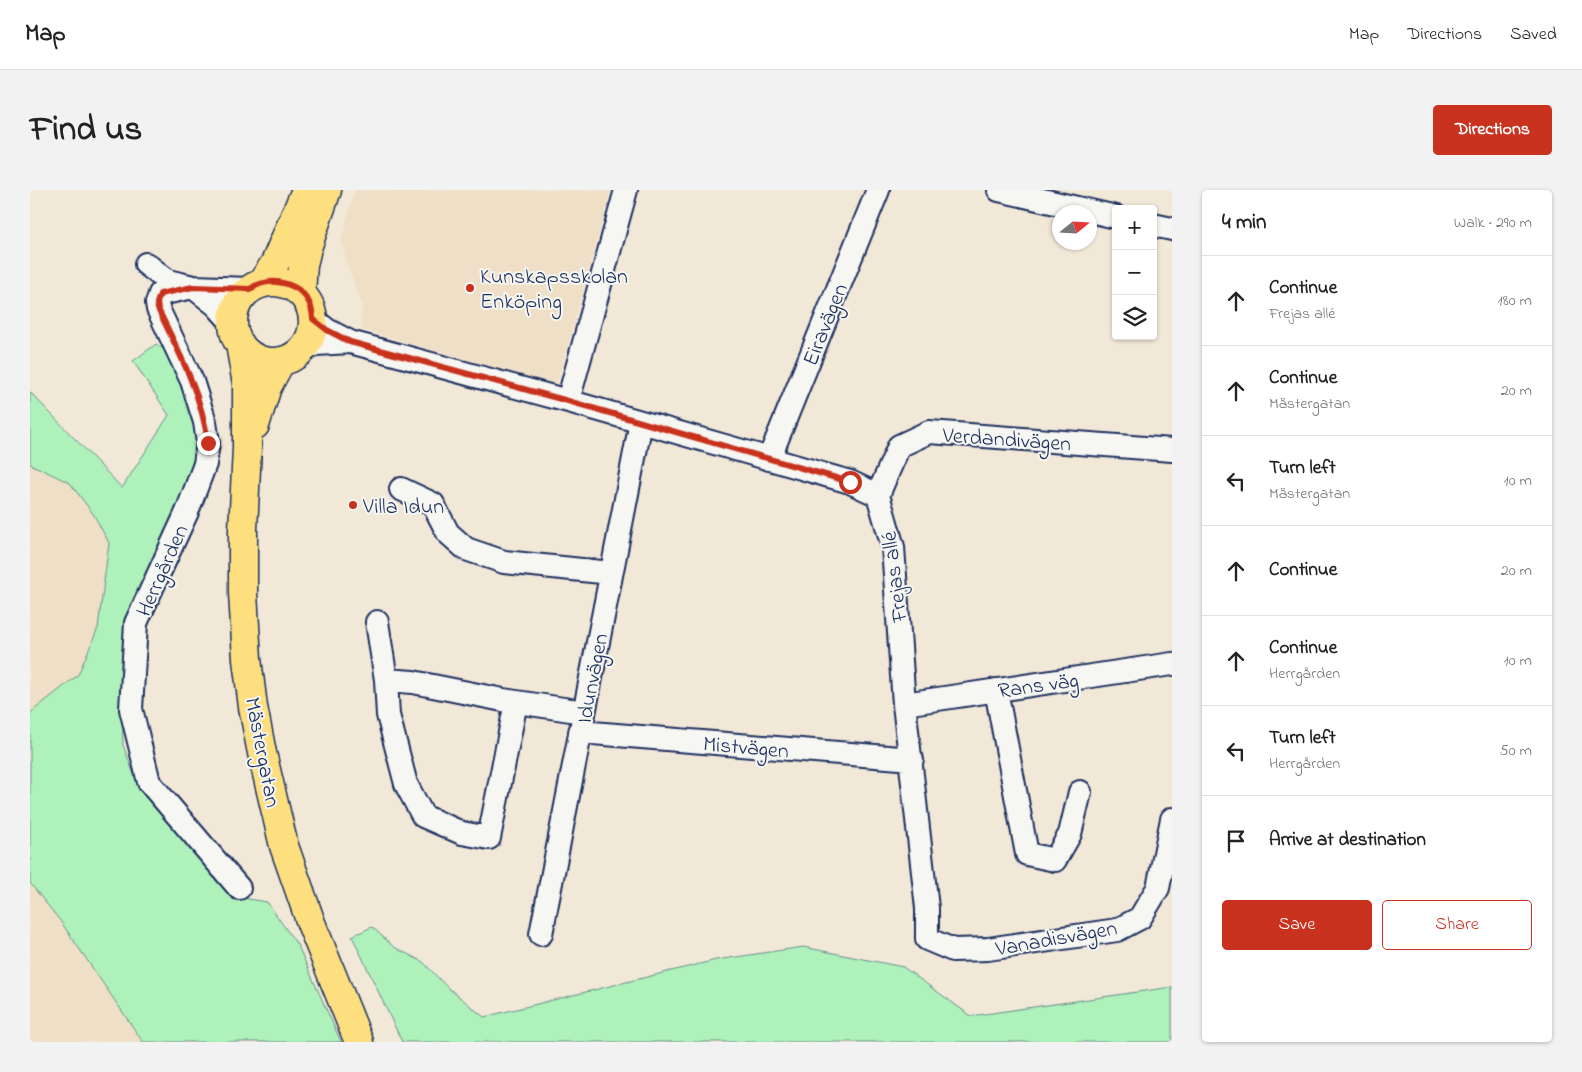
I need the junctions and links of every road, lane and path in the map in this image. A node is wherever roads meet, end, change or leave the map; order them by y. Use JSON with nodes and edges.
{"nodes":[{"id":1,"x":306,"y":190,"type":"edge"},
{"id":2,"x":326,"y":190,"type":"edge"},
{"id":3,"x":626,"y":190,"type":"edge"},
{"id":4,"x":878,"y":190,"type":"edge"},
{"id":5,"x":998,"y":190,"type":"edge"},
{"id":6,"x":1112,"y":215,"type":"edge"},
{"id":7,"x":1157,"y":226,"type":"edge"},
{"id":8,"x":1172,"y":229,"type":"edge"},
{"id":9,"x":146,"y":264,"type":"dead end"},
{"id":10,"x":193,"y":287,"type":"junction"},
{"id":11,"x":256,"y":287,"type":"junction"},
{"id":12,"x":301,"y":293,"type":"junction"},
{"id":13,"x":313,"y":319,"type":"junction"},
{"id":14,"x":236,"y":334,"type":"junction"},
{"id":15,"x":350,"y":342,"type":"junction"},
{"id":16,"x":290,"y":357,"type":"junction"},
{"id":17,"x":568,"y":401,"type":"junction"},
{"id":18,"x":641,"y":422,"type":"junction"},
{"id":19,"x":247,"y":448,"type":"junction"},
{"id":20,"x":1172,"y":450,"type":"edge"},
{"id":21,"x":769,"y":459,"type":"junction"},
{"id":22,"x":401,"y":488,"type":"dead end"},
{"id":23,"x":878,"y":495,"type":"junction"},
{"id":24,"x":611,"y":573,"type":"junction"},
{"id":25,"x":377,"y":622,"type":"dead end"},
{"id":26,"x":1172,"y":664,"type":"edge"},
{"id":27,"x":386,"y":680,"type":"junction"},
{"id":28,"x":996,"y":690,"type":"junction"},
{"id":29,"x":516,"y":702,"type":"junction"},
{"id":30,"x":904,"y":704,"type":"junction"},
{"id":31,"x":582,"y":722,"type":"junction"},
{"id":32,"x":912,"y":759,"type":"junction"},
{"id":33,"x":1080,"y":792,"type":"dead end"},
{"id":34,"x":1172,"y":820,"type":"edge"},
{"id":35,"x":239,"y":888,"type":"dead end"},
{"id":36,"x":541,"y":934,"type":"dead end"},
{"id":37,"x":927,"y":939,"type":"joint"},
{"id":38,"x":359,"y":1042,"type":"edge"}],
"edges":[{"from":1,"to":11,"type":"main road","name":"Mästergatan"},
{"from":2,"to":12,"type":"main road"},
{"from":3,"to":17,"type":"street"},
{"from":4,"to":21,"type":"street","name":"Eiravägen"},
{"from":5,"to":6,"type":"street"},
{"from":7,"to":8,"type":"street"},
{"from":9,"to":10,"type":"street"},
{"from":10,"to":11,"type":"street"},
{"from":10,"to":14,"type":"street"},
{"from":10,"to":35,"type":"street","name":"Herrgården"},
{"from":11,"to":12,"type":"main road"},
{"from":11,"to":14,"type":"main road","name":"Mästergatan"},
{"from":12,"to":13,"type":"main road"},
{"from":13,"to":15,"type":"street"},
{"from":13,"to":16,"type":"main road","name":"Mästergatan"},
{"from":14,"to":16,"type":"main road"},
{"from":14,"to":19,"type":"main road","name":"Mästergatan"},
{"from":15,"to":16,"type":"street"},
{"from":15,"to":17,"type":"street"},
{"from":16,"to":19,"type":"main road","name":"Mästergatan"},
{"from":17,"to":18,"type":"street"},
{"from":18,"to":21,"type":"street"},
{"from":18,"to":24,"type":"street","name":"Idunvägen"},
{"from":19,"to":38,"type":"main road","name":"Mästergatan"},
{"from":20,"to":23,"type":"street","name":"Verdandivägen"},
{"from":21,"to":23,"type":"street"},
{"from":22,"to":24,"type":"street"},
{"from":23,"to":30,"type":"street","name":"Frejas allé"},
{"from":24,"to":31,"type":"street","name":"Idunvägen"},
{"from":25,"to":27,"type":"street"},
{"from":26,"to":28,"type":"street","name":"Rans väg"},
{"from":27,"to":29,"type":"street","name":"Mistvägen"},
{"from":27,"to":29,"type":"street"},
{"from":28,"to":30,"type":"street","name":"Rans väg"},
{"from":28,"to":33,"type":"street"},
{"from":29,"to":31,"type":"street","name":"Mistvägen"},
{"from":30,"to":32,"type":"street","name":"Frejas allé"},
{"from":31,"to":32,"type":"street","name":"Mistvägen"},
{"from":31,"to":36,"type":"street","name":"Idunvägen"},
{"from":32,"to":37,"type":"street","name":"Frejas allé"},
{"from":34,"to":37,"type":"street","name":"Vanadisvägen"}]}
